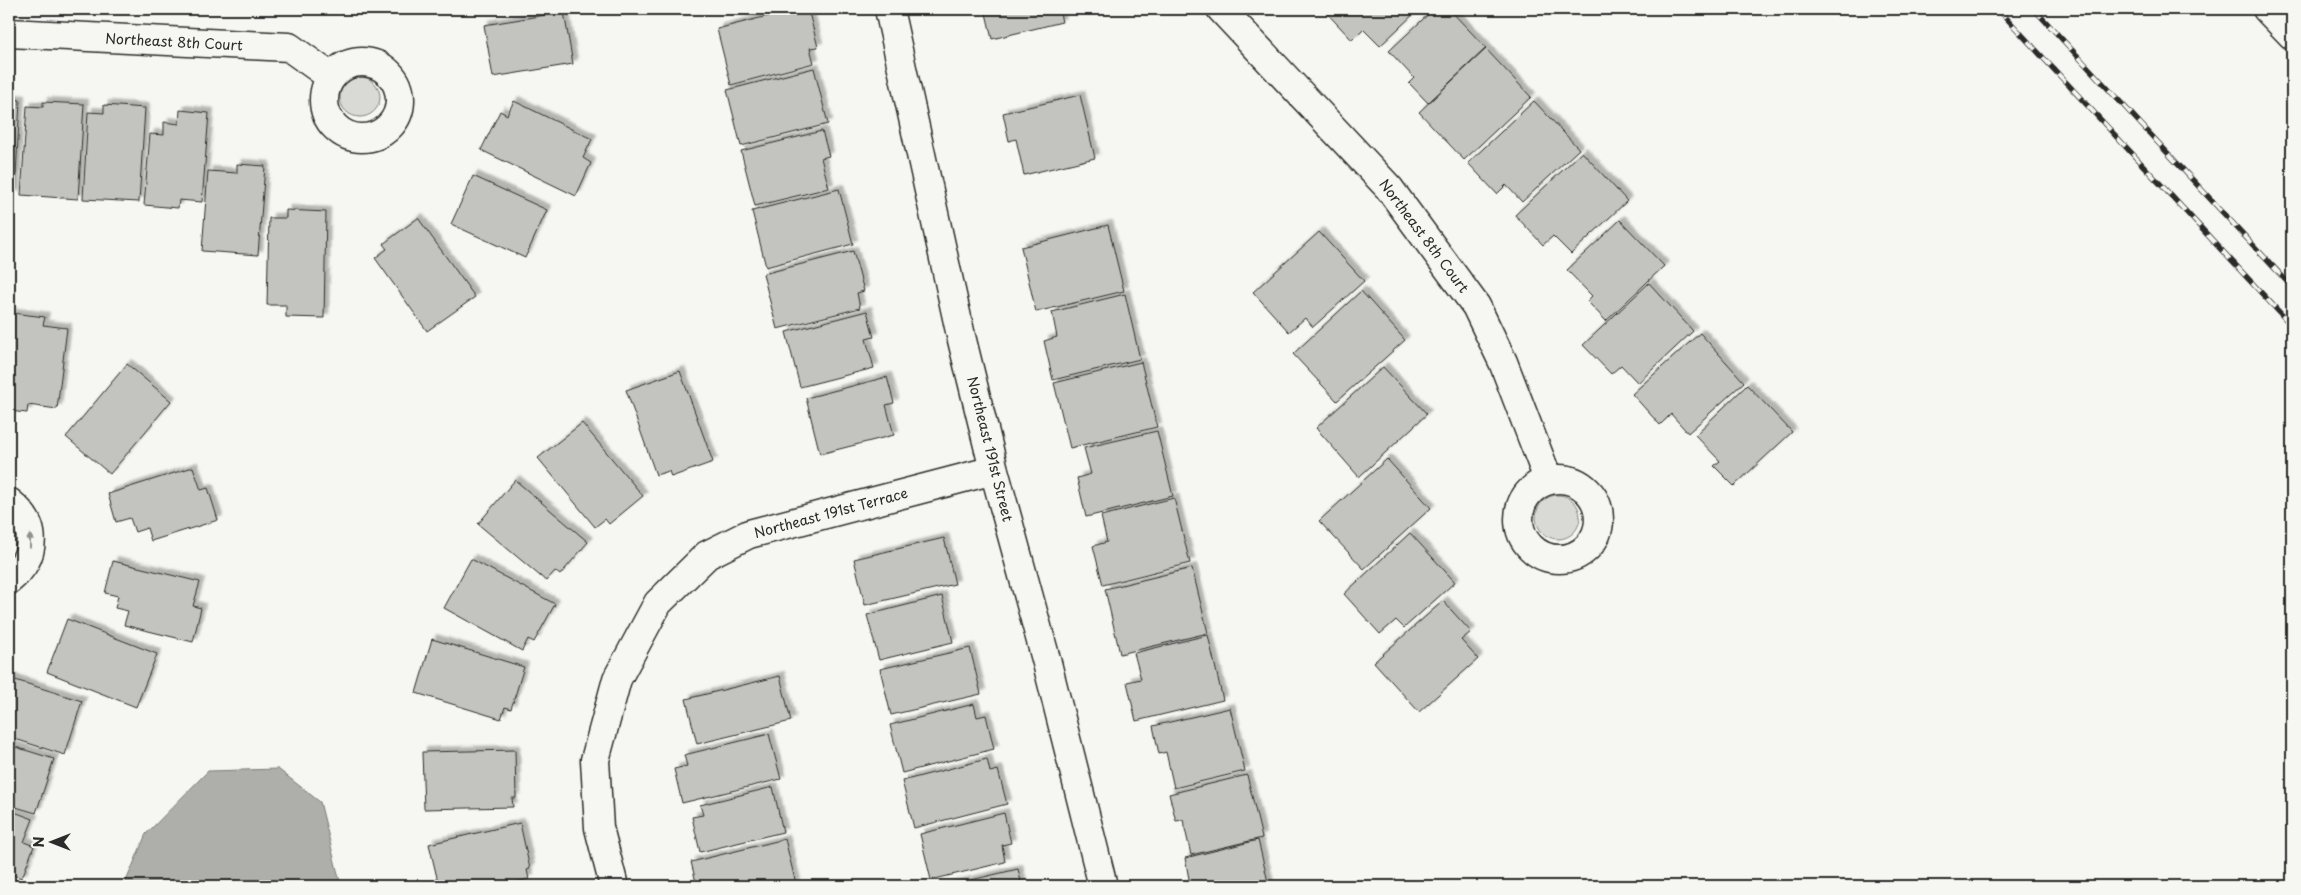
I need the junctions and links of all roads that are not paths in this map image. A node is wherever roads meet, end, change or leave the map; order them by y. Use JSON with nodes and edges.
{"nodes":[{"id":1,"x":889,"y":9,"type":"edge"},
{"id":2,"x":1221,"y":9,"type":"edge"},
{"id":3,"x":2267,"y":9,"type":"edge"},
{"id":4,"x":9,"y":33,"type":"edge"},
{"id":5,"x":2292,"y":35,"type":"edge"},
{"id":6,"x":331,"y":77,"type":"dead end"},
{"id":7,"x":994,"y":470,"type":"junction"},
{"id":8,"x":1548,"y":479,"type":"dead end"},
{"id":9,"x":9,"y":502,"type":"edge"},
{"id":10,"x":9,"y":580,"type":"edge"},
{"id":11,"x":614,"y":886,"type":"edge"},
{"id":12,"x":1103,"y":886,"type":"edge"}],
"edges":[{"from":1,"to":7,"type":"main road","name":"Northeast 191st Street"},
{"from":2,"to":8,"type":"main road","name":"Northeast 8th Court"},
{"from":3,"to":5,"type":"main road"},
{"from":4,"to":6,"type":"main road","name":"Northeast 8th Court"},
{"from":7,"to":11,"type":"main road","name":"Northeast 191st Terrace"},
{"from":7,"to":12,"type":"main road","name":"Northeast 191st Street"},
{"from":10,"to":9,"type":"main road","one_way":true}]}
